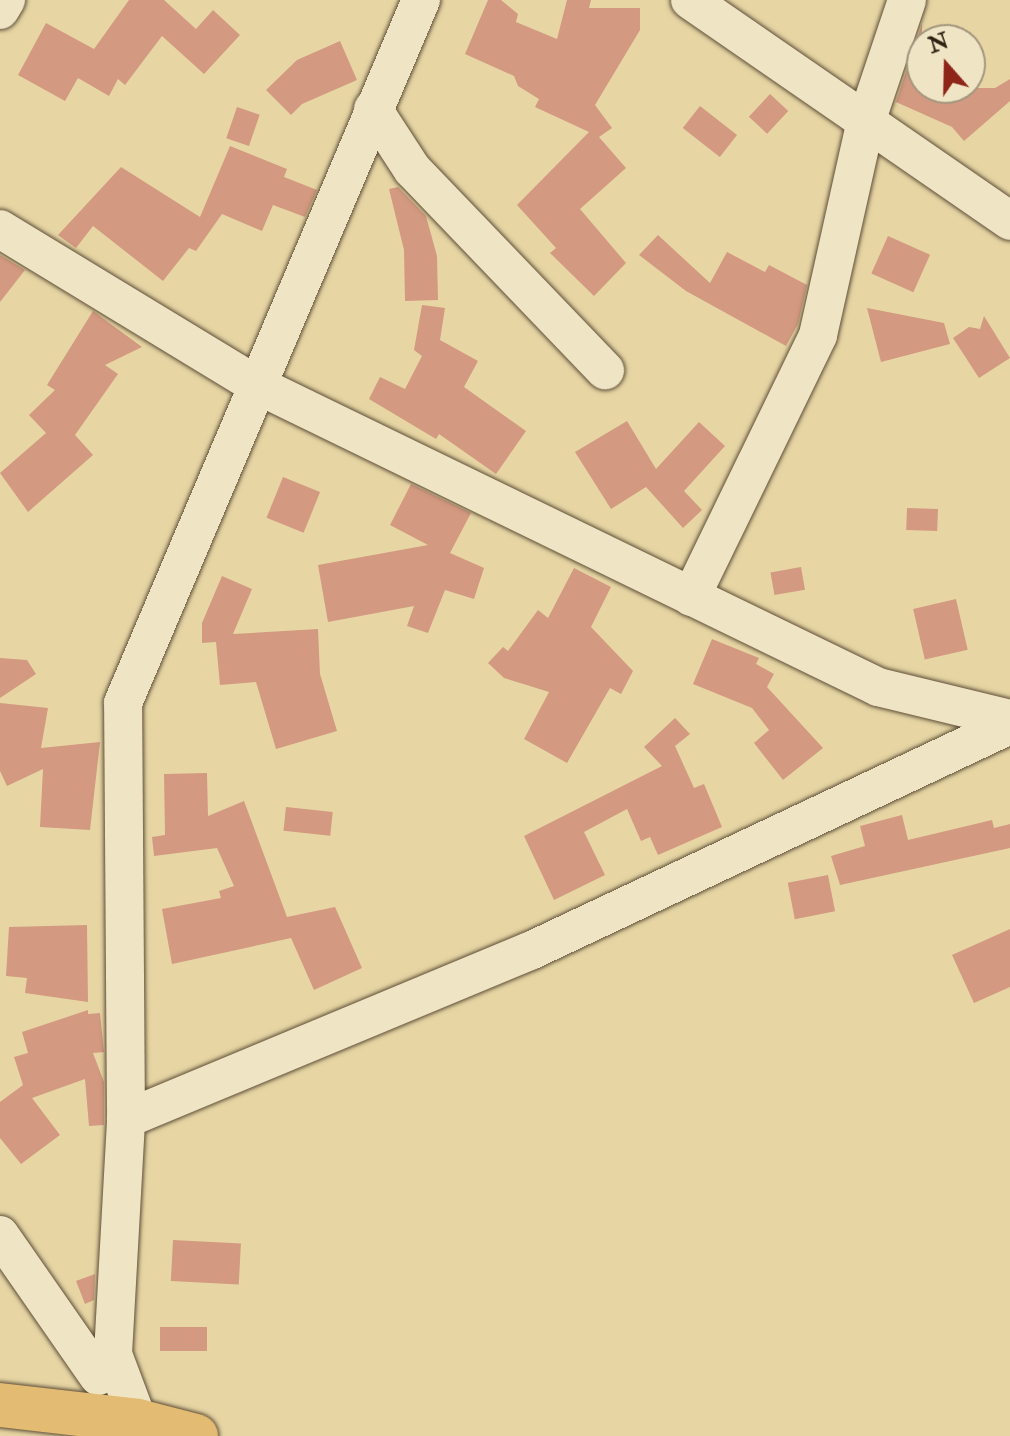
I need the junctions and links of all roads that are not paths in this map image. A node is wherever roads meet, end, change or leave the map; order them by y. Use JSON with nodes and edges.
{"nodes":[{"id":1,"x":6,"y":0,"type":"edge"},
{"id":2,"x":421,"y":0,"type":"edge"},
{"id":3,"x":690,"y":0,"type":"edge"},
{"id":4,"x":907,"y":0,"type":"edge"},
{"id":5,"x":0,"y":10,"type":"edge"},
{"id":6,"x":373,"y":109,"type":"junction"},
{"id":7,"x":865,"y":125,"type":"junction"},
{"id":8,"x":1010,"y":221,"type":"edge"},
{"id":9,"x":0,"y":229,"type":"edge"},
{"id":10,"x":605,"y":370,"type":"dead end"},
{"id":11,"x":257,"y":385,"type":"junction"},
{"id":12,"x":691,"y":597,"type":"junction"},
{"id":13,"x":1010,"y":722,"type":"edge"},
{"id":14,"x":126,"y":1119,"type":"junction"},
{"id":15,"x":0,"y":1235,"type":"edge"},
{"id":16,"x":106,"y":1365,"type":"junction"},
{"id":17,"x":0,"y":1405,"type":"edge"},
{"id":18,"x":73,"y":1413,"type":"junction"},
{"id":19,"x":138,"y":1421,"type":"junction"},
{"id":20,"x":196,"y":1436,"type":"edge"}],
"edges":[{"from":1,"to":5,"type":"street"},
{"from":2,"to":6,"type":"street"},
{"from":3,"to":7,"type":"street"},
{"from":4,"to":7,"type":"street"},
{"from":6,"to":10,"type":"street"},
{"from":6,"to":11,"type":"street"},
{"from":7,"to":8,"type":"street"},
{"from":7,"to":12,"type":"street"},
{"from":9,"to":11,"type":"street"},
{"from":11,"to":12,"type":"street"},
{"from":11,"to":14,"type":"street"},
{"from":12,"to":13,"type":"street"},
{"from":13,"to":14,"type":"street"},
{"from":14,"to":16,"type":"street"},
{"from":15,"to":16,"type":"street"},
{"from":16,"to":18,"type":"street"},
{"from":16,"to":19,"type":"street"},
{"from":17,"to":18,"type":"highway"},
{"from":18,"to":19,"type":"highway"},
{"from":19,"to":20,"type":"highway"}]}
